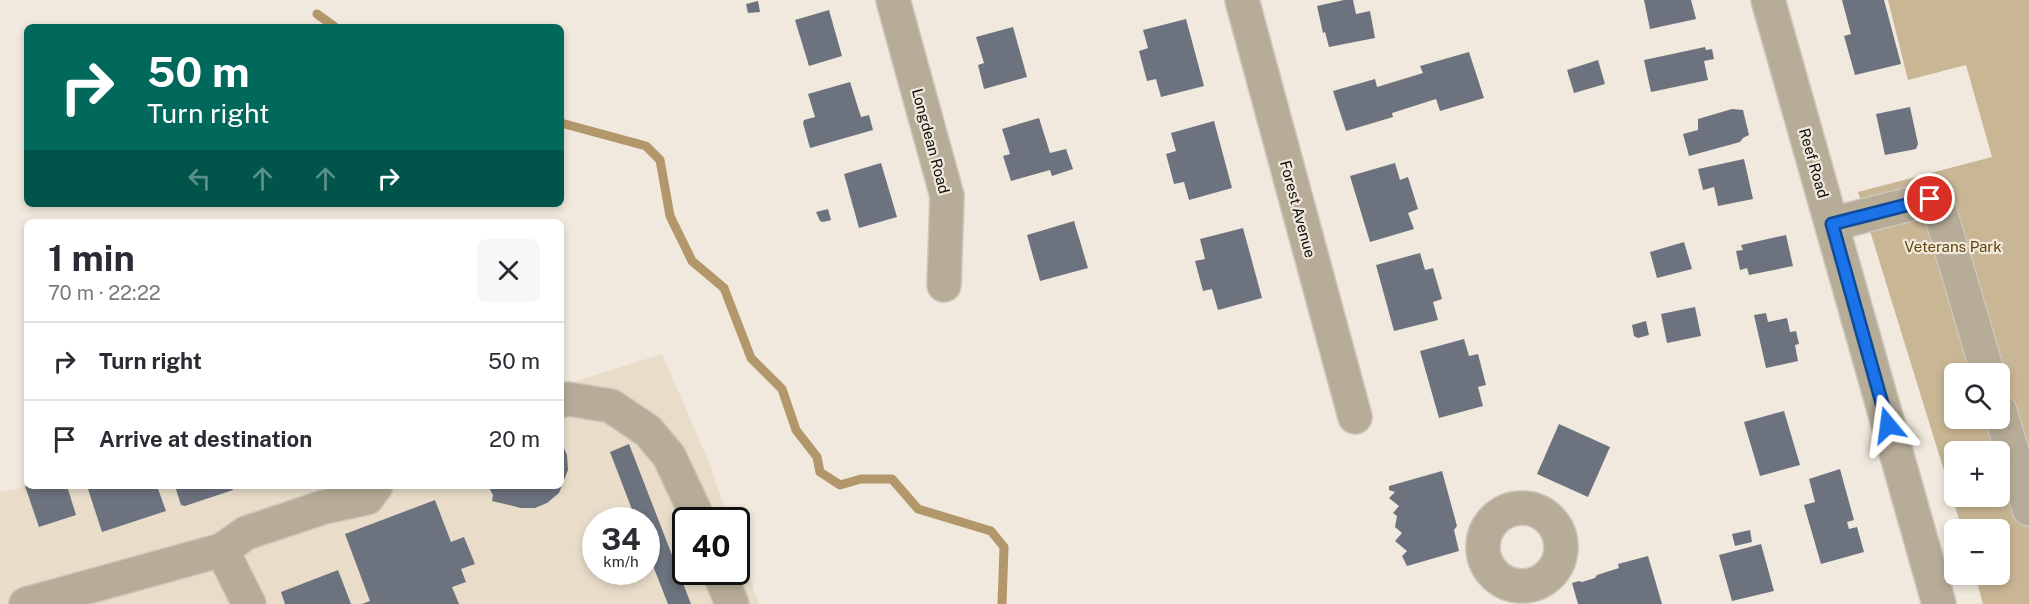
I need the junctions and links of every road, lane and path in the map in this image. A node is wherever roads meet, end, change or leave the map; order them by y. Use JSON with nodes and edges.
{"nodes":[{"id":1,"x":893,"y":0,"type":"edge"},
{"id":2,"x":1242,"y":0,"type":"edge"},
{"id":3,"x":1768,"y":0,"type":"edge"},
{"id":4,"x":1832,"y":224,"type":"junction"},
{"id":5,"x":944,"y":285,"type":"dead end"},
{"id":6,"x":1985,"y":363,"type":"edge"},
{"id":7,"x":564,"y":400,"type":"edge"},
{"id":8,"x":1354,"y":417,"type":"dead end"},
{"id":9,"x":2005,"y":429,"type":"edge"},
{"id":10,"x":374,"y":489,"type":"edge"},
{"id":11,"x":693,"y":507,"type":"edge"},
{"id":12,"x":2029,"y":509,"type":"edge"},
{"id":13,"x":1504,"y":512,"type":"junction"},
{"id":14,"x":1460,"y":524,"type":"dead end"},
{"id":15,"x":222,"y":550,"type":"junction"},
{"id":16,"x":724,"y":585,"type":"edge"},
{"id":17,"x":1534,"y":594,"type":"edge"},
{"id":18,"x":26,"y":604,"type":"edge"},
{"id":19,"x":249,"y":604,"type":"edge"},
{"id":20,"x":732,"y":604,"type":"edge"},
{"id":21,"x":1939,"y":604,"type":"edge"}],
"edges":[{"from":1,"to":5,"type":"street","name":"Longdean Road"},
{"from":2,"to":8,"type":"street","name":"Forest Avenue"},
{"from":3,"to":4,"type":"street","name":"Reef Road"},
{"from":4,"to":6,"type":"street"},
{"from":4,"to":21,"type":"street","name":"Reef Road"},
{"from":7,"to":11,"type":"street"},
{"from":9,"to":12,"type":"street"},
{"from":10,"to":15,"type":"street"},
{"from":13,"to":14,"type":"street"},
{"from":13,"to":17,"type":"street"},
{"from":13,"to":17,"type":"street"},
{"from":15,"to":18,"type":"street"},
{"from":15,"to":19,"type":"street"},
{"from":16,"to":20,"type":"street"}]}
